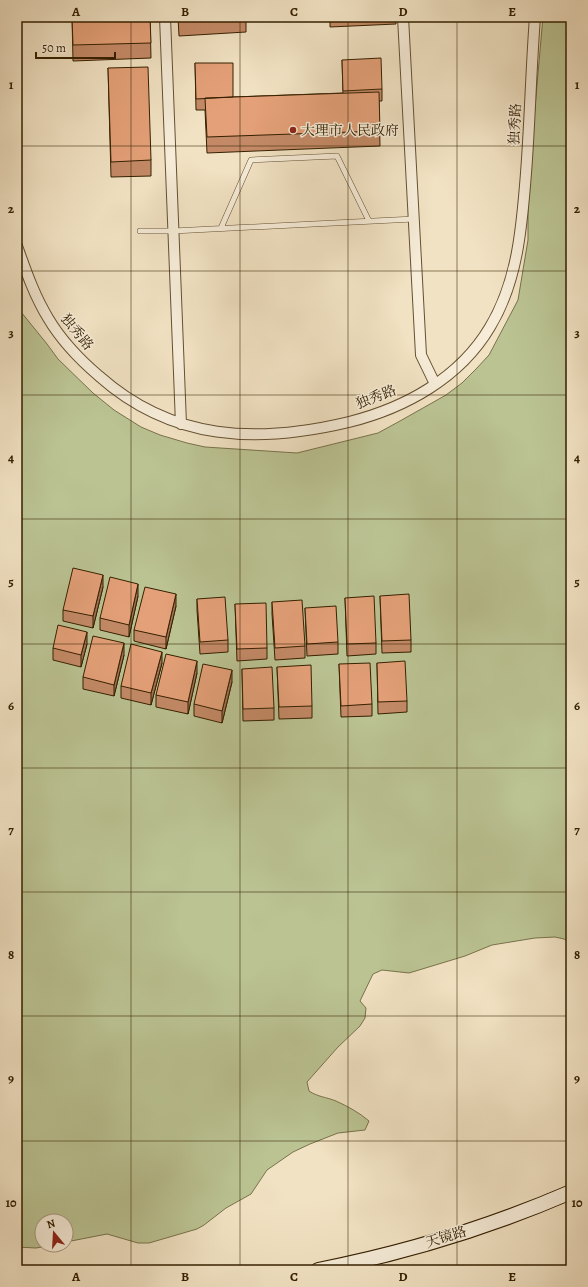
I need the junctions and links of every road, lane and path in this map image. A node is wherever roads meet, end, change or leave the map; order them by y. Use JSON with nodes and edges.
{"nodes":[{"id":1,"x":165,"y":17,"type":"edge"},
{"id":2,"x":403,"y":17,"type":"edge"},
{"id":3,"x":535,"y":17,"type":"edge"},
{"id":4,"x":414,"y":219,"type":"junction"},
{"id":5,"x":369,"y":221,"type":"junction"},
{"id":6,"x":221,"y":228,"type":"junction"},
{"id":7,"x":140,"y":231,"type":"dead end"},
{"id":8,"x":173,"y":231,"type":"junction"},
{"id":9,"x":17,"y":246,"type":"edge"},
{"id":10,"x":435,"y":384,"type":"junction"},
{"id":11,"x":181,"y":424,"type":"junction"},
{"id":12,"x":571,"y":1192,"type":"edge"},
{"id":13,"x":318,"y":1270,"type":"edge"}],
"edges":[{"from":1,"to":8,"type":"street"},
{"from":2,"to":4,"type":"street"},
{"from":3,"to":10,"type":"street","name":"独秀路"},
{"from":4,"to":5,"type":"lane"},
{"from":4,"to":10,"type":"street"},
{"from":5,"to":6,"type":"lane"},
{"from":5,"to":6,"type":"lane"},
{"from":6,"to":8,"type":"lane"},
{"from":7,"to":8,"type":"lane"},
{"from":8,"to":11,"type":"street"},
{"from":9,"to":11,"type":"street","name":"独秀路"},
{"from":10,"to":11,"type":"street","name":"独秀路"},
{"from":12,"to":13,"type":"street","name":"天镜路"}]}
